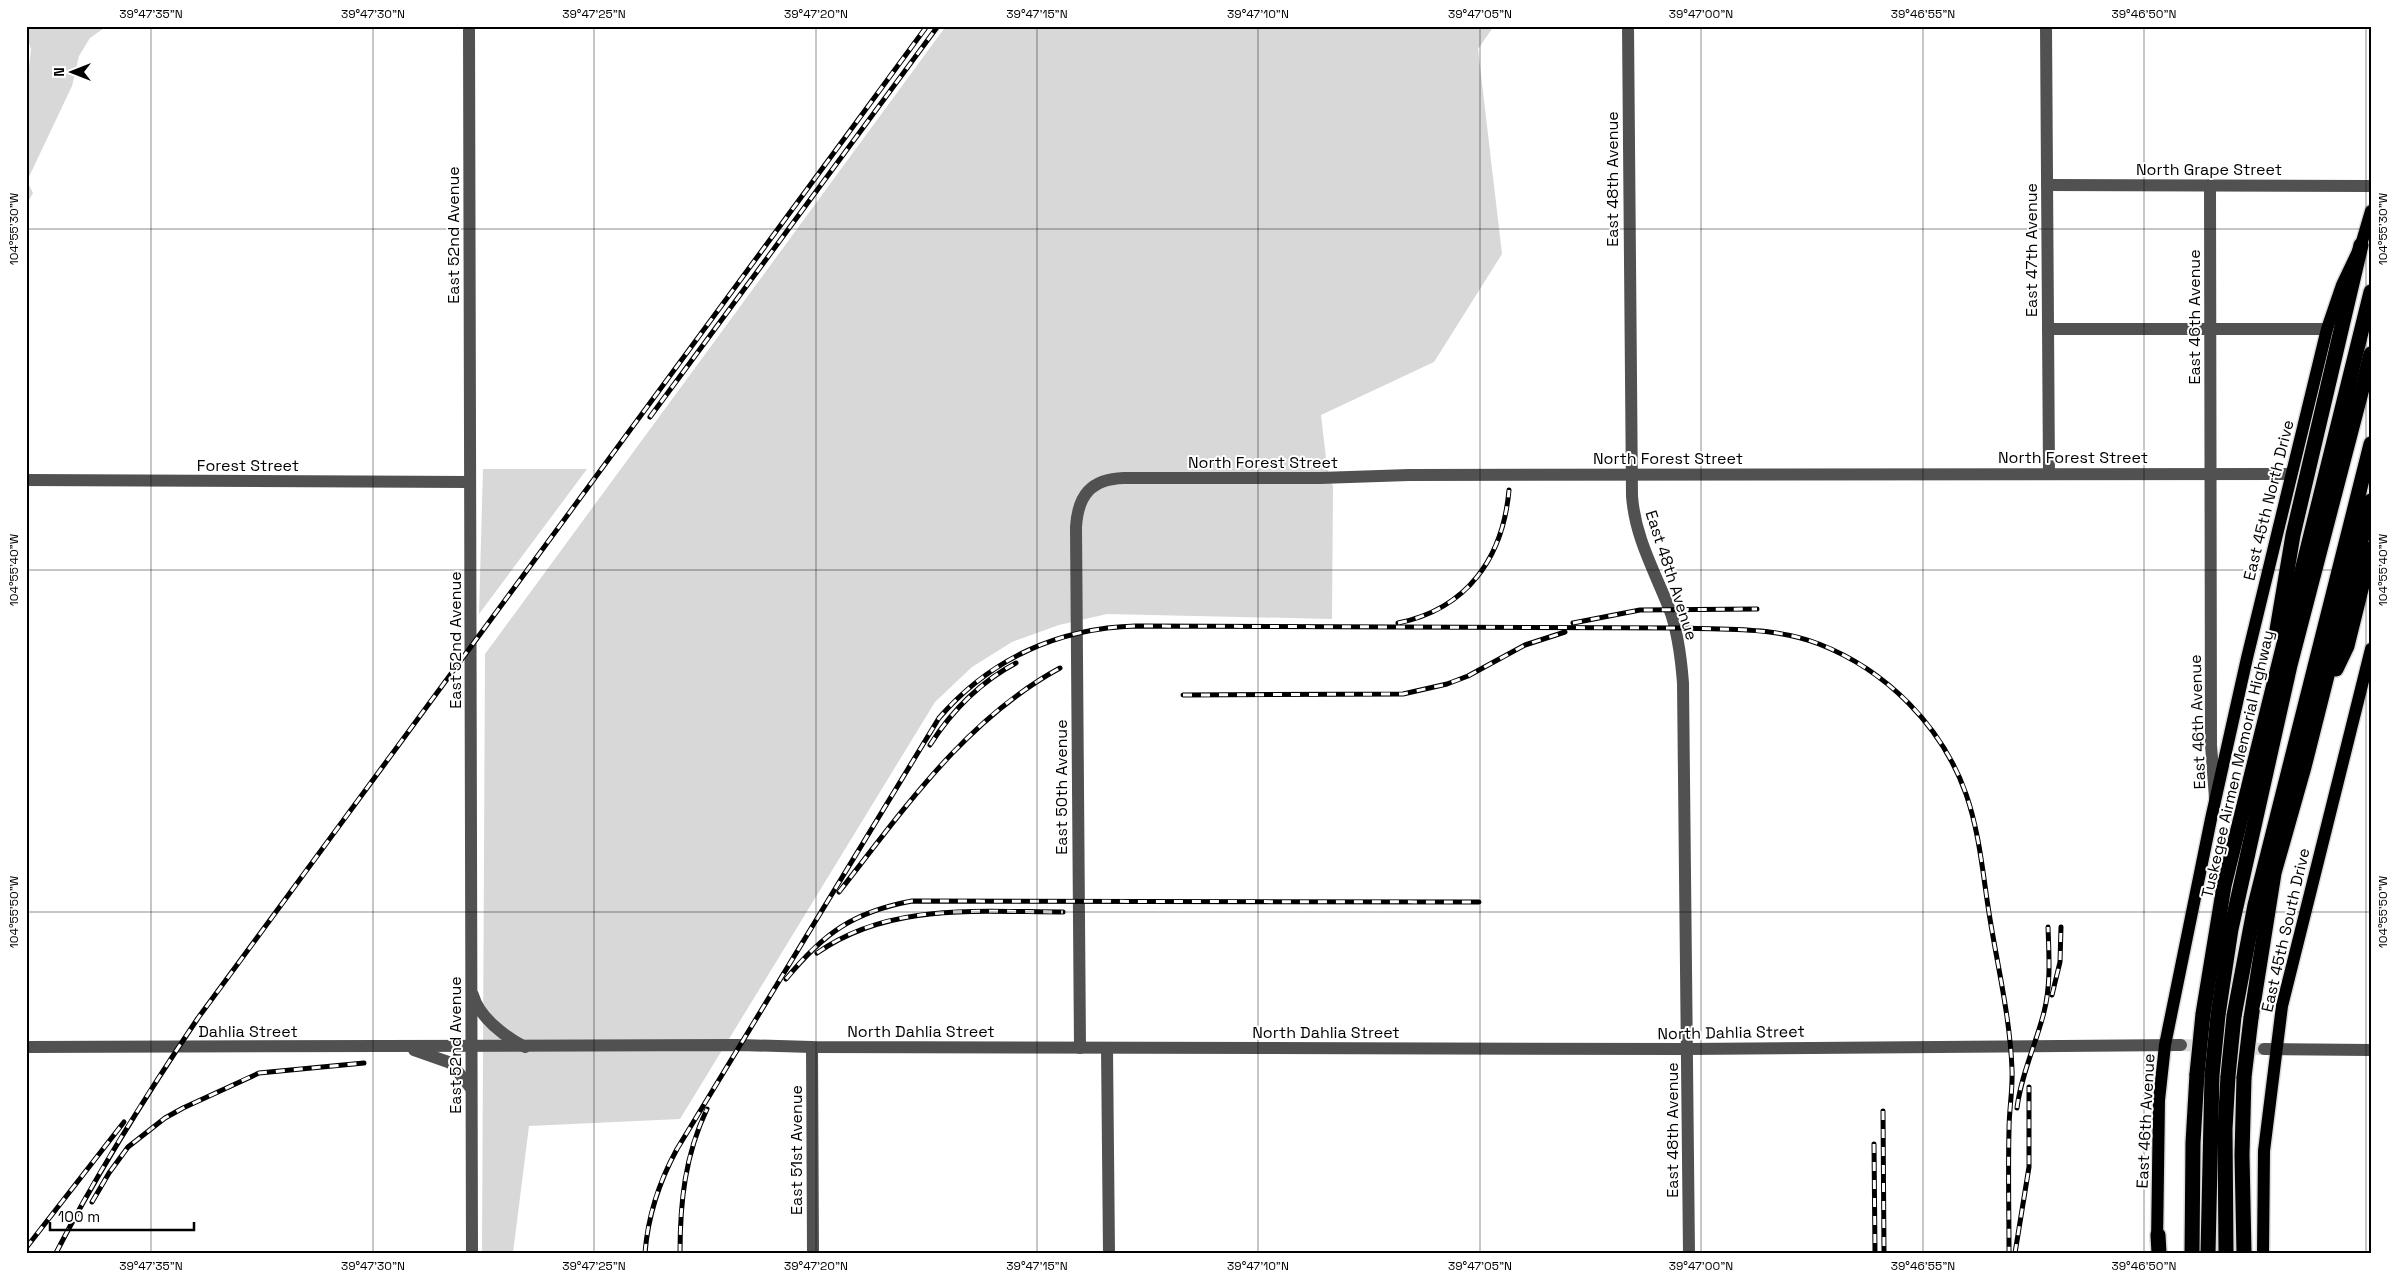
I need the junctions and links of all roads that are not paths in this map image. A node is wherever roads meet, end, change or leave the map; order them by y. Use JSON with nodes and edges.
{"nodes":[{"id":1,"x":469,"y":26,"type":"edge"},
{"id":2,"x":1628,"y":26,"type":"edge"},
{"id":3,"x":2046,"y":26,"type":"edge"},
{"id":4,"x":2047,"y":185,"type":"junction"},
{"id":5,"x":2210,"y":185,"type":"junction"},
{"id":6,"x":2371,"y":186,"type":"edge"},
{"id":7,"x":2371,"y":211,"type":"edge"},
{"id":8,"x":2362,"y":245,"type":"junction"},
{"id":9,"x":2371,"y":292,"type":"edge"},
{"id":10,"x":2371,"y":326,"type":"edge"},
{"id":11,"x":2048,"y":329,"type":"junction"},
{"id":12,"x":2327,"y":329,"type":"junction"},
{"id":13,"x":2210,"y":330,"type":"junction"},
{"id":14,"x":2371,"y":354,"type":"edge"},
{"id":15,"x":2371,"y":444,"type":"edge"},
{"id":16,"x":2343,"y":460,"type":"junction"},
{"id":17,"x":2211,"y":473,"type":"junction"},
{"id":18,"x":1631,"y":474,"type":"junction"},
{"id":19,"x":2049,"y":474,"type":"junction"},
{"id":20,"x":2291,"y":474,"type":"junction"},
{"id":21,"x":26,"y":480,"type":"edge"},
{"id":22,"x":470,"y":482,"type":"junction"},
{"id":23,"x":2371,"y":501,"type":"edge"},
{"id":24,"x":1076,"y":526,"type":"joint"},
{"id":25,"x":2371,"y":549,"type":"edge"},
{"id":26,"x":2371,"y":649,"type":"edge"},
{"id":27,"x":2323,"y":695,"type":"junction"},
{"id":28,"x":2215,"y":801,"type":"junction"},
{"id":29,"x":2242,"y":810,"type":"junction"},
{"id":30,"x":471,"y":980,"type":"junction"},
{"id":31,"x":2211,"y":1014,"type":"junction"},
{"id":32,"x":2165,"y":1045,"type":"junction"},
{"id":33,"x":2181,"y":1045,"type":"tunnel mouth"},
{"id":34,"x":395,"y":1046,"type":"junction"},
{"id":35,"x":470,"y":1046,"type":"junction"},
{"id":36,"x":26,"y":1047,"type":"edge"},
{"id":37,"x":524,"y":1047,"type":"junction"},
{"id":38,"x":812,"y":1047,"type":"junction"},
{"id":39,"x":1080,"y":1048,"type":"junction"},
{"id":40,"x":1107,"y":1048,"type":"junction"},
{"id":41,"x":1688,"y":1049,"type":"junction"},
{"id":42,"x":2264,"y":1049,"type":"tunnel mouth"},
{"id":43,"x":2277,"y":1049,"type":"junction"},
{"id":44,"x":2371,"y":1050,"type":"edge"},
{"id":45,"x":2204,"y":1074,"type":"junction"},
{"id":46,"x":470,"y":1087,"type":"junction"},
{"id":47,"x":2158,"y":1235,"type":"joint"},
{"id":48,"x":472,"y":1253,"type":"edge"},
{"id":49,"x":813,"y":1253,"type":"edge"},
{"id":50,"x":1109,"y":1253,"type":"edge"},
{"id":51,"x":1689,"y":1253,"type":"edge"},
{"id":52,"x":2158,"y":1253,"type":"edge"},
{"id":53,"x":2192,"y":1253,"type":"edge"},
{"id":54,"x":2208,"y":1253,"type":"edge"},
{"id":55,"x":2226,"y":1253,"type":"edge"},
{"id":56,"x":2244,"y":1253,"type":"edge"},
{"id":57,"x":2263,"y":1253,"type":"edge"}],
"edges":[{"from":1,"to":22,"type":"street","name":"East 52nd Avenue"},
{"from":2,"to":18,"type":"street","name":"East 48th Avenue"},
{"from":3,"to":4,"type":"street","name":"East 47th Avenue"},
{"from":4,"to":5,"type":"street","name":"North Grape Street"},
{"from":4,"to":11,"type":"street","name":"East 47th Avenue"},
{"from":5,"to":6,"type":"street","name":"North Grape Street"},
{"from":5,"to":13,"type":"street","name":"East 46th Avenue"},
{"from":7,"to":8,"type":"main road","name":"East 45th North Drive"},
{"from":8,"to":12,"type":"main road","name":"East 45th North Drive"},
{"from":8,"to":29,"type":"highway"},
{"from":9,"to":29,"type":"highway","name":"Tuskegee Airmen Memorial Highway"},
{"from":10,"to":16,"type":"highway"},
{"from":11,"to":13,"type":"street"},
{"from":11,"to":19,"type":"street","name":"East 47th Avenue"},
{"from":12,"to":13,"type":"street"},
{"from":12,"to":20,"type":"main road","name":"East 45th North Drive"},
{"from":13,"to":17,"type":"street","name":"East 46th Avenue"},
{"from":14,"to":16,"type":"highway"},
{"from":15,"to":55,"type":"highway","bridge":true},
{"from":16,"to":31,"type":"highway"},
{"from":17,"to":19,"type":"street","name":"North Forest Street"},
{"from":17,"to":20,"type":"street","name":"North Forest Street"},
{"from":17,"to":28,"type":"street","name":"East 46th Avenue"},
{"from":18,"to":19,"type":"street","name":"North Forest Street"},
{"from":18,"to":24,"type":"street","name":"North Forest Street"},
{"from":18,"to":41,"type":"street","name":"East 48th Avenue"},
{"from":20,"to":28,"type":"main road","name":"East 45th North Drive"},
{"from":21,"to":22,"type":"street","name":"Forest Street"},
{"from":22,"to":30,"type":"street","name":"East 52nd Avenue"},
{"from":23,"to":27,"type":"highway"},
{"from":24,"to":39,"type":"street","name":"East 50th Avenue"},
{"from":25,"to":27,"type":"highway"},
{"from":26,"to":43,"type":"main road","name":"East 45th South Drive"},
{"from":27,"to":56,"type":"highway","bridge":true},
{"from":28,"to":32,"type":"main road","name":"East 46th Avenue"},
{"from":29,"to":31,"type":"highway","name":"Tuskegee Airmen Memorial Highway"},
{"from":30,"to":35,"type":"street","name":"East 52nd Avenue"},
{"from":30,"to":37,"type":"street"},
{"from":31,"to":45,"type":"highway","name":"Tuskegee Airmen Memorial Highway","bridge":true},
{"from":32,"to":33,"type":"street","name":"North Dahlia Street"},
{"from":32,"to":41,"type":"street","name":"North Dahlia Street"},
{"from":32,"to":47,"type":"main road","name":"East 46th Avenue"},
{"from":34,"to":35,"type":"street","name":"Dahlia Street"},
{"from":34,"to":36,"type":"street","name":"Dahlia Street"},
{"from":34,"to":46,"type":"street"},
{"from":35,"to":37,"type":"street","name":"North Dahlia Street"},
{"from":35,"to":46,"type":"street","name":"East 52nd Avenue"},
{"from":37,"to":38,"type":"street","name":"North Dahlia Street"},
{"from":38,"to":39,"type":"street","name":"North Dahlia Street"},
{"from":38,"to":49,"type":"street","name":"East 51st Avenue"},
{"from":39,"to":40,"type":"street","name":"North Dahlia Street"},
{"from":40,"to":41,"type":"street","name":"North Dahlia Street"},
{"from":40,"to":50,"type":"street"},
{"from":41,"to":51,"type":"street","name":"East 48th Avenue"},
{"from":42,"to":43,"type":"street"},
{"from":43,"to":44,"type":"street"},
{"from":43,"to":57,"type":"main road","name":"East 45th South Drive"},
{"from":45,"to":53,"type":"highway","name":"Tuskegee Airmen Memorial Highway"},
{"from":45,"to":54,"type":"highway"},
{"from":46,"to":48,"type":"street","name":"East 52nd Avenue"},
{"from":47,"to":52,"type":"highway"}]}
